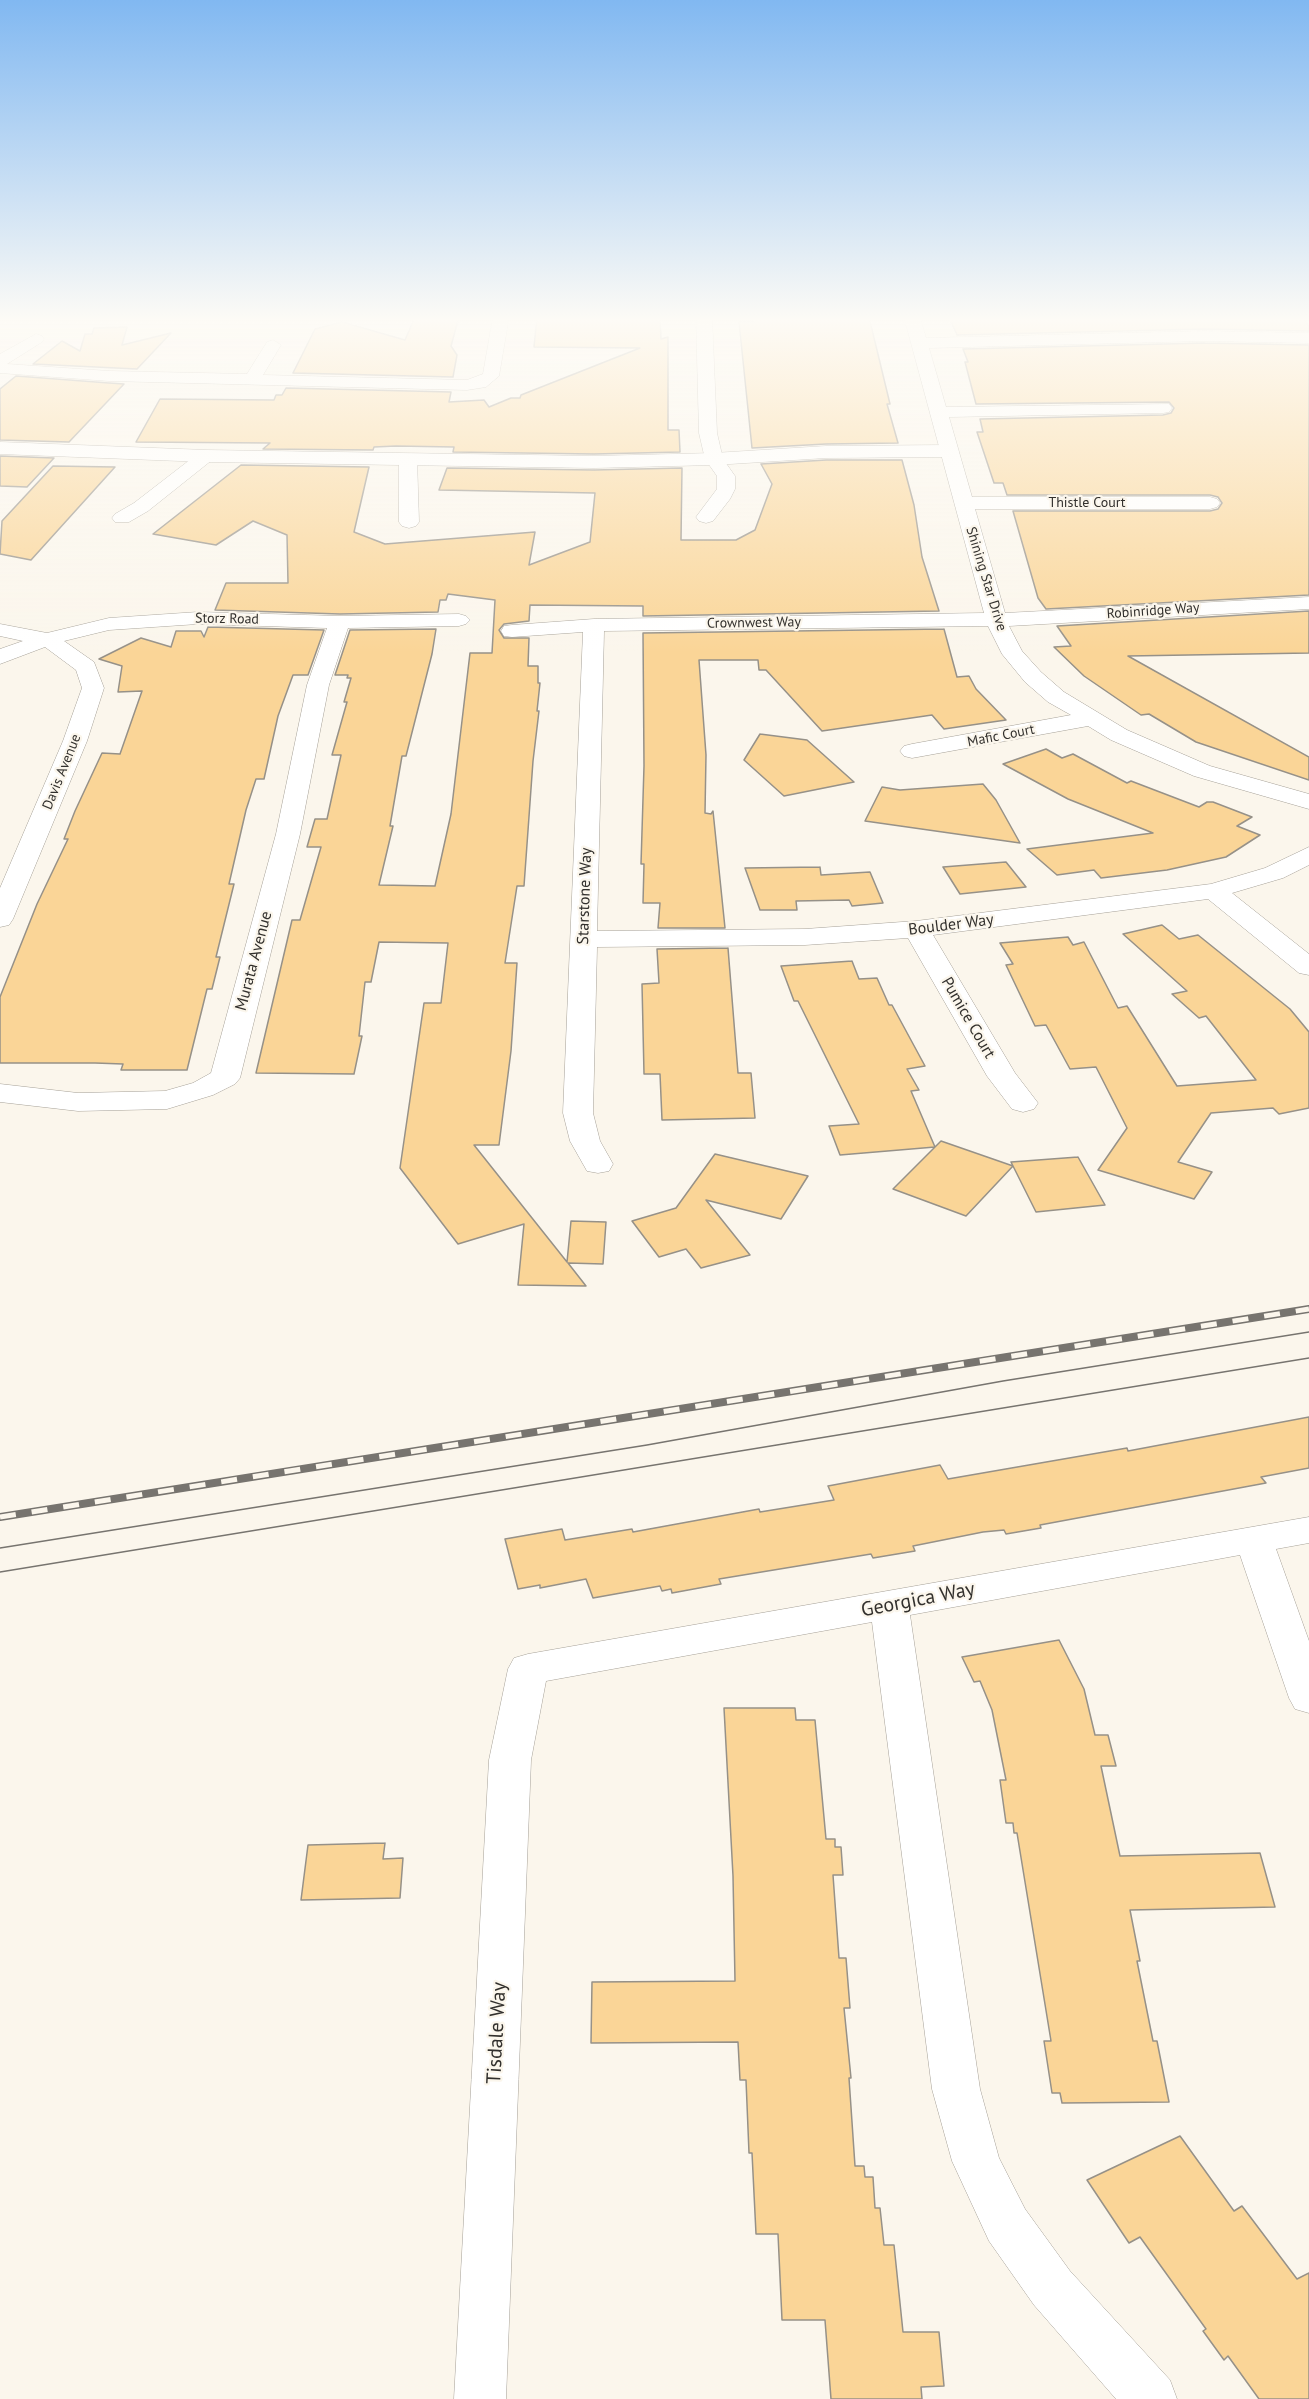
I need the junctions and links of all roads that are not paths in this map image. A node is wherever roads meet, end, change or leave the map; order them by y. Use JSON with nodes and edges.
{"nodes":[{"id":1,"x":708,"y":429,"type":"edge"},
{"id":2,"x":943,"y":429,"type":"edge"},
{"id":3,"x":0,"y":448,"type":"edge"},
{"id":4,"x":949,"y":451,"type":"junction"},
{"id":5,"x":206,"y":456,"type":"junction"},
{"id":6,"x":408,"y":459,"type":"junction"},
{"id":7,"x":714,"y":459,"type":"junction"},
{"id":8,"x":964,"y":503,"type":"junction"},
{"id":9,"x":1210,"y":503,"type":"dead end"},
{"id":10,"x":706,"y":517,"type":"dead end"},
{"id":11,"x":122,"y":518,"type":"dead end"},
{"id":12,"x":409,"y":522,"type":"dead end"},
{"id":13,"x":1309,"y":603,"type":"edge"},
{"id":14,"x":996,"y":619,"type":"junction"},
{"id":15,"x":459,"y":620,"type":"dead end"},
{"id":16,"x":340,"y":622,"type":"junction"},
{"id":17,"x":594,"y":625,"type":"junction"},
{"id":18,"x":0,"y":630,"type":"edge"},
{"id":19,"x":512,"y":631,"type":"dead end"},
{"id":20,"x":47,"y":639,"type":"junction"},
{"id":21,"x":0,"y":657,"type":"edge"},
{"id":22,"x":1089,"y":719,"type":"junction"},
{"id":23,"x":912,"y":751,"type":"dead end"},
{"id":24,"x":1309,"y":802,"type":"edge"},
{"id":25,"x":1309,"y":855,"type":"edge"},
{"id":26,"x":1213,"y":891,"type":"junction"},
{"id":27,"x":0,"y":919,"type":"edge"},
{"id":28,"x":916,"y":929,"type":"junction"},
{"id":29,"x":583,"y":939,"type":"junction"},
{"id":30,"x":1309,"y":967,"type":"edge"},
{"id":31,"x":0,"y":1093,"type":"edge"},
{"id":32,"x":1023,"y":1103,"type":"dead end"},
{"id":33,"x":598,"y":1164,"type":"dead end"},
{"id":34,"x":1309,"y":1530,"type":"edge"},
{"id":35,"x":1254,"y":1540,"type":"junction"},
{"id":36,"x":889,"y":1606,"type":"junction"},
{"id":37,"x":528,"y":1669,"type":"joint"},
{"id":38,"x":1309,"y":1698,"type":"edge"},
{"id":39,"x":480,"y":2399,"type":"edge"},
{"id":40,"x":1151,"y":2399,"type":"edge"}],
"edges":[{"from":1,"to":7,"type":"street"},
{"from":2,"to":4,"type":"street","name":"Shining Star Drive"},
{"from":3,"to":5,"type":"street"},
{"from":4,"to":7,"type":"street"},
{"from":4,"to":8,"type":"street","name":"Shining Star Drive"},
{"from":5,"to":6,"type":"street"},
{"from":5,"to":11,"type":"street"},
{"from":6,"to":7,"type":"street"},
{"from":6,"to":12,"type":"street"},
{"from":7,"to":10,"type":"street"},
{"from":8,"to":9,"type":"street","name":"Thistle Court"},
{"from":8,"to":14,"type":"street","name":"Shining Star Drive"},
{"from":13,"to":14,"type":"street","name":"Robinridge Way"},
{"from":14,"to":17,"type":"street","name":"Crownwest Way"},
{"from":14,"to":22,"type":"street","name":"Shining Star Drive"},
{"from":15,"to":16,"type":"street","name":"Storz Road"},
{"from":16,"to":20,"type":"street","name":"Storz Road"},
{"from":16,"to":31,"type":"street","name":"Murata Avenue"},
{"from":17,"to":19,"type":"street","name":"Crownwest Way"},
{"from":17,"to":29,"type":"street","name":"Starstone Way"},
{"from":18,"to":20,"type":"street"},
{"from":20,"to":21,"type":"street","name":"Storz Road"},
{"from":20,"to":27,"type":"street","name":"Davis Avenue"},
{"from":22,"to":23,"type":"street","name":"Mafic Court"},
{"from":22,"to":24,"type":"street","name":"Shining Star Drive"},
{"from":25,"to":26,"type":"street","name":"Boulder Way"},
{"from":26,"to":28,"type":"street","name":"Boulder Way"},
{"from":26,"to":30,"type":"street"},
{"from":28,"to":29,"type":"street","name":"Boulder Way"},
{"from":28,"to":32,"type":"street","name":"Pumice Court"},
{"from":29,"to":33,"type":"street","name":"Starstone Way"},
{"from":34,"to":35,"type":"street","name":"Georgica Way"},
{"from":35,"to":36,"type":"street","name":"Georgica Way"},
{"from":35,"to":38,"type":"street"},
{"from":36,"to":37,"type":"street","name":"Georgica Way"},
{"from":36,"to":40,"type":"street"},
{"from":37,"to":39,"type":"street","name":"Tisdale Way"}]}
